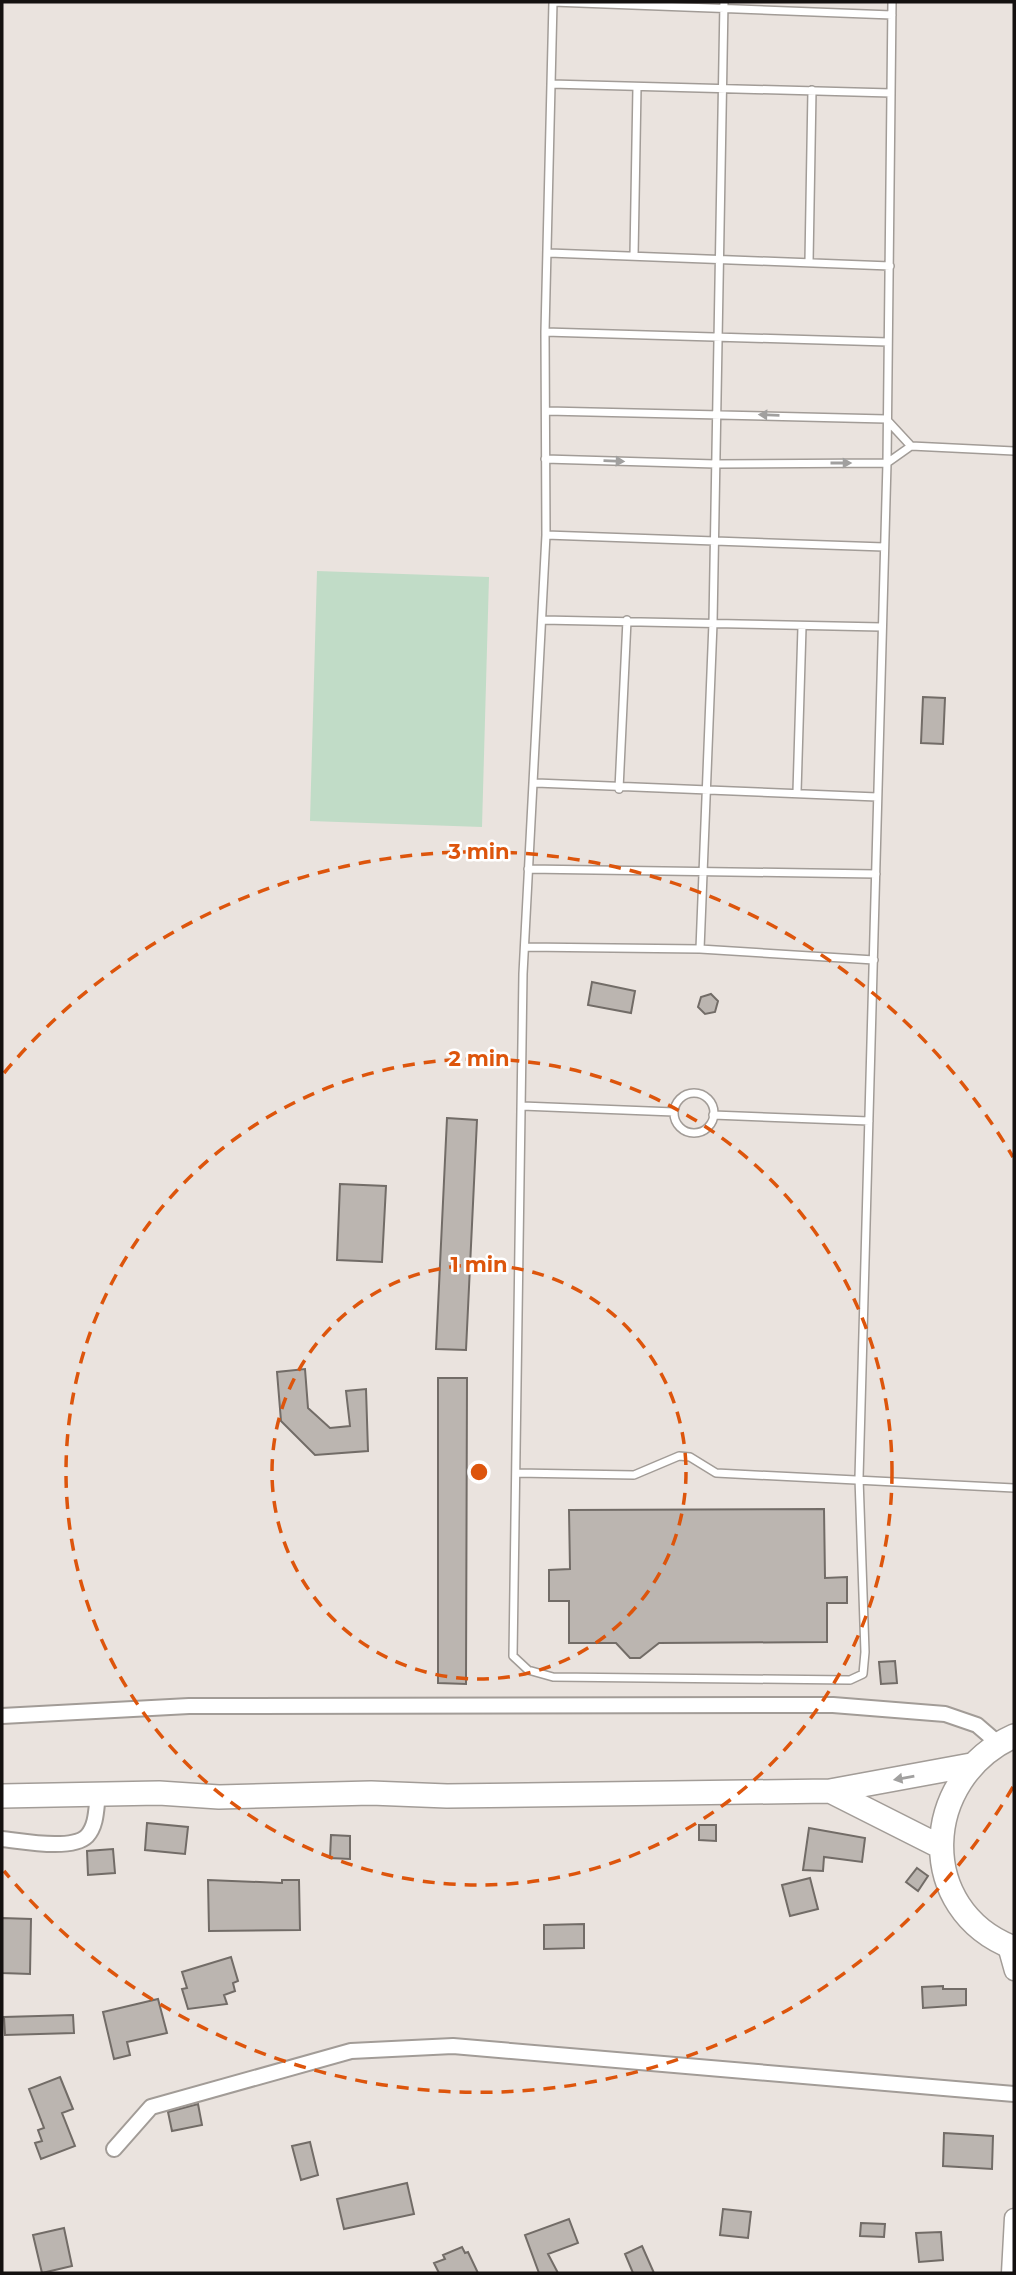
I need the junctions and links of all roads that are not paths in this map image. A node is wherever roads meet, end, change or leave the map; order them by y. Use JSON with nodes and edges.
{"nodes":[{"id":1,"x":553,"y":2,"type":"edge"},
{"id":2,"x":892,"y":2,"type":"edge"},
{"id":3,"x":724,"y":5,"type":"edge"},
{"id":4,"x":892,"y":15,"type":"junction"},
{"id":5,"x":551,"y":84,"type":"junction"},
{"id":6,"x":637,"y":87,"type":"junction"},
{"id":7,"x":723,"y":88,"type":"junction"},
{"id":8,"x":812,"y":90,"type":"junction"},
{"id":9,"x":891,"y":93,"type":"junction"},
{"id":10,"x":549,"y":253,"type":"junction"},
{"id":11,"x":635,"y":256,"type":"junction"},
{"id":12,"x":719,"y":258,"type":"junction"},
{"id":13,"x":809,"y":262,"type":"junction"},
{"id":14,"x":890,"y":266,"type":"junction"},
{"id":15,"x":545,"y":332,"type":"junction"},
{"id":16,"x":718,"y":335,"type":"junction"},
{"id":17,"x":888,"y":342,"type":"junction"},
{"id":18,"x":547,"y":411,"type":"junction"},
{"id":19,"x":716,"y":413,"type":"junction"},
{"id":20,"x":886,"y":419,"type":"junction"},
{"id":21,"x":912,"y":446,"type":"junction"},
{"id":22,"x":1014,"y":451,"type":"edge"},
{"id":23,"x":545,"y":458,"type":"junction"},
{"id":24,"x":887,"y":463,"type":"junction"},
{"id":25,"x":715,"y":464,"type":"junction"},
{"id":26,"x":546,"y":536,"type":"junction"},
{"id":27,"x":713,"y":543,"type":"junction"},
{"id":28,"x":884,"y":547,"type":"junction"},
{"id":29,"x":542,"y":620,"type":"junction"},
{"id":30,"x":627,"y":620,"type":"junction"},
{"id":31,"x":713,"y":623,"type":"junction"},
{"id":32,"x":802,"y":627,"type":"junction"},
{"id":33,"x":881,"y":627,"type":"junction"},
{"id":34,"x":536,"y":783,"type":"junction"},
{"id":35,"x":619,"y":789,"type":"junction"},
{"id":36,"x":709,"y":790,"type":"junction"},
{"id":37,"x":797,"y":792,"type":"junction"},
{"id":38,"x":877,"y":797,"type":"junction"},
{"id":39,"x":528,"y":869,"type":"junction"},
{"id":40,"x":703,"y":872,"type":"junction"},
{"id":41,"x":876,"y":874,"type":"junction"},
{"id":42,"x":525,"y":947,"type":"junction"},
{"id":43,"x":700,"y":948,"type":"junction"},
{"id":44,"x":874,"y":960,"type":"junction"},
{"id":45,"x":522,"y":1106,"type":"junction"},
{"id":46,"x":674,"y":1112,"type":"junction"},
{"id":47,"x":713,"y":1115,"type":"junction"},
{"id":48,"x":869,"y":1121,"type":"junction"},
{"id":49,"x":516,"y":1472,"type":"junction"},
{"id":50,"x":859,"y":1478,"type":"junction"},
{"id":51,"x":1014,"y":1488,"type":"edge"},
{"id":52,"x":2,"y":1716,"type":"edge"},
{"id":53,"x":1006,"y":1740,"type":"edge"},
{"id":54,"x":971,"y":1766,"type":"junction"},
{"id":55,"x":830,"y":1791,"type":"junction"},
{"id":56,"x":98,"y":1794,"type":"junction"},
{"id":57,"x":2,"y":1796,"type":"edge"},
{"id":58,"x":2,"y":1839,"type":"edge"},
{"id":59,"x":941,"y":1847,"type":"junction"},
{"id":60,"x":1011,"y":1947,"type":"edge"},
{"id":61,"x":1014,"y":1971,"type":"edge"},
{"id":62,"x":1014,"y":2094,"type":"edge"},
{"id":63,"x":114,"y":2148,"type":"dead end"},
{"id":64,"x":1014,"y":2218,"type":"edge"},
{"id":65,"x":1011,"y":2273,"type":"edge"}],
"edges":[{"from":1,"to":3,"type":"lane"},
{"from":1,"to":5,"type":"lane"},
{"from":2,"to":4,"type":"lane"},
{"from":3,"to":4,"type":"lane"},
{"from":3,"to":7,"type":"lane"},
{"from":4,"to":9,"type":"lane"},
{"from":5,"to":6,"type":"lane"},
{"from":5,"to":10,"type":"lane"},
{"from":6,"to":7,"type":"lane"},
{"from":6,"to":11,"type":"lane"},
{"from":7,"to":8,"type":"lane"},
{"from":7,"to":12,"type":"lane"},
{"from":8,"to":9,"type":"lane"},
{"from":8,"to":13,"type":"lane"},
{"from":9,"to":14,"type":"lane"},
{"from":10,"to":11,"type":"lane"},
{"from":10,"to":15,"type":"lane"},
{"from":11,"to":12,"type":"lane"},
{"from":12,"to":13,"type":"lane"},
{"from":12,"to":16,"type":"lane"},
{"from":13,"to":14,"type":"lane"},
{"from":14,"to":17,"type":"lane"},
{"from":15,"to":16,"type":"lane"},
{"from":15,"to":18,"type":"lane"},
{"from":16,"to":17,"type":"lane"},
{"from":16,"to":19,"type":"lane"},
{"from":17,"to":20,"type":"lane"},
{"from":18,"to":19,"type":"lane"},
{"from":18,"to":23,"type":"lane"},
{"from":20,"to":19,"type":"lane","one_way":true},
{"from":19,"to":25,"type":"lane"},
{"from":20,"to":21,"type":"lane"},
{"from":20,"to":24,"type":"lane"},
{"from":21,"to":22,"type":"lane"},
{"from":21,"to":24,"type":"lane"},
{"from":23,"to":25,"type":"lane","one_way":true},
{"from":23,"to":26,"type":"lane"},
{"from":25,"to":24,"type":"lane","one_way":true},
{"from":24,"to":28,"type":"lane"},
{"from":25,"to":27,"type":"lane"},
{"from":26,"to":27,"type":"lane"},
{"from":26,"to":29,"type":"lane"},
{"from":27,"to":28,"type":"lane"},
{"from":27,"to":31,"type":"lane"},
{"from":28,"to":33,"type":"lane"},
{"from":29,"to":30,"type":"lane"},
{"from":29,"to":34,"type":"lane"},
{"from":30,"to":31,"type":"lane"},
{"from":30,"to":35,"type":"lane"},
{"from":31,"to":32,"type":"lane"},
{"from":31,"to":36,"type":"lane"},
{"from":32,"to":33,"type":"lane"},
{"from":32,"to":37,"type":"lane"},
{"from":33,"to":38,"type":"lane"},
{"from":34,"to":35,"type":"lane"},
{"from":34,"to":39,"type":"lane"},
{"from":35,"to":36,"type":"lane"},
{"from":36,"to":37,"type":"lane"},
{"from":36,"to":40,"type":"lane"},
{"from":37,"to":38,"type":"lane"},
{"from":38,"to":41,"type":"lane"},
{"from":39,"to":40,"type":"lane"},
{"from":39,"to":42,"type":"lane"},
{"from":40,"to":41,"type":"lane"},
{"from":40,"to":43,"type":"lane"},
{"from":41,"to":44,"type":"lane"},
{"from":42,"to":43,"type":"lane"},
{"from":42,"to":45,"type":"lane"},
{"from":43,"to":44,"type":"lane"},
{"from":44,"to":48,"type":"lane"},
{"from":45,"to":46,"type":"lane"},
{"from":45,"to":49,"type":"lane"},
{"from":46,"to":47,"type":"lane"},
{"from":46,"to":47,"type":"lane"},
{"from":47,"to":48,"type":"lane"},
{"from":48,"to":50,"type":"lane"},
{"from":49,"to":50,"type":"lane"},
{"from":49,"to":50,"type":"lane"},
{"from":50,"to":51,"type":"lane"},
{"from":52,"to":53,"type":"street"},
{"from":53,"to":54,"type":"main road"},
{"from":54,"to":55,"type":"main road","one_way":true},
{"from":54,"to":59,"type":"main road"},
{"from":55,"to":56,"type":"main road"},
{"from":55,"to":59,"type":"main road"},
{"from":56,"to":57,"type":"main road"},
{"from":56,"to":58,"type":"street"},
{"from":59,"to":60,"type":"main road"},
{"from":60,"to":61,"type":"street"},
{"from":62,"to":63,"type":"street"},
{"from":64,"to":65,"type":"street"}]}
